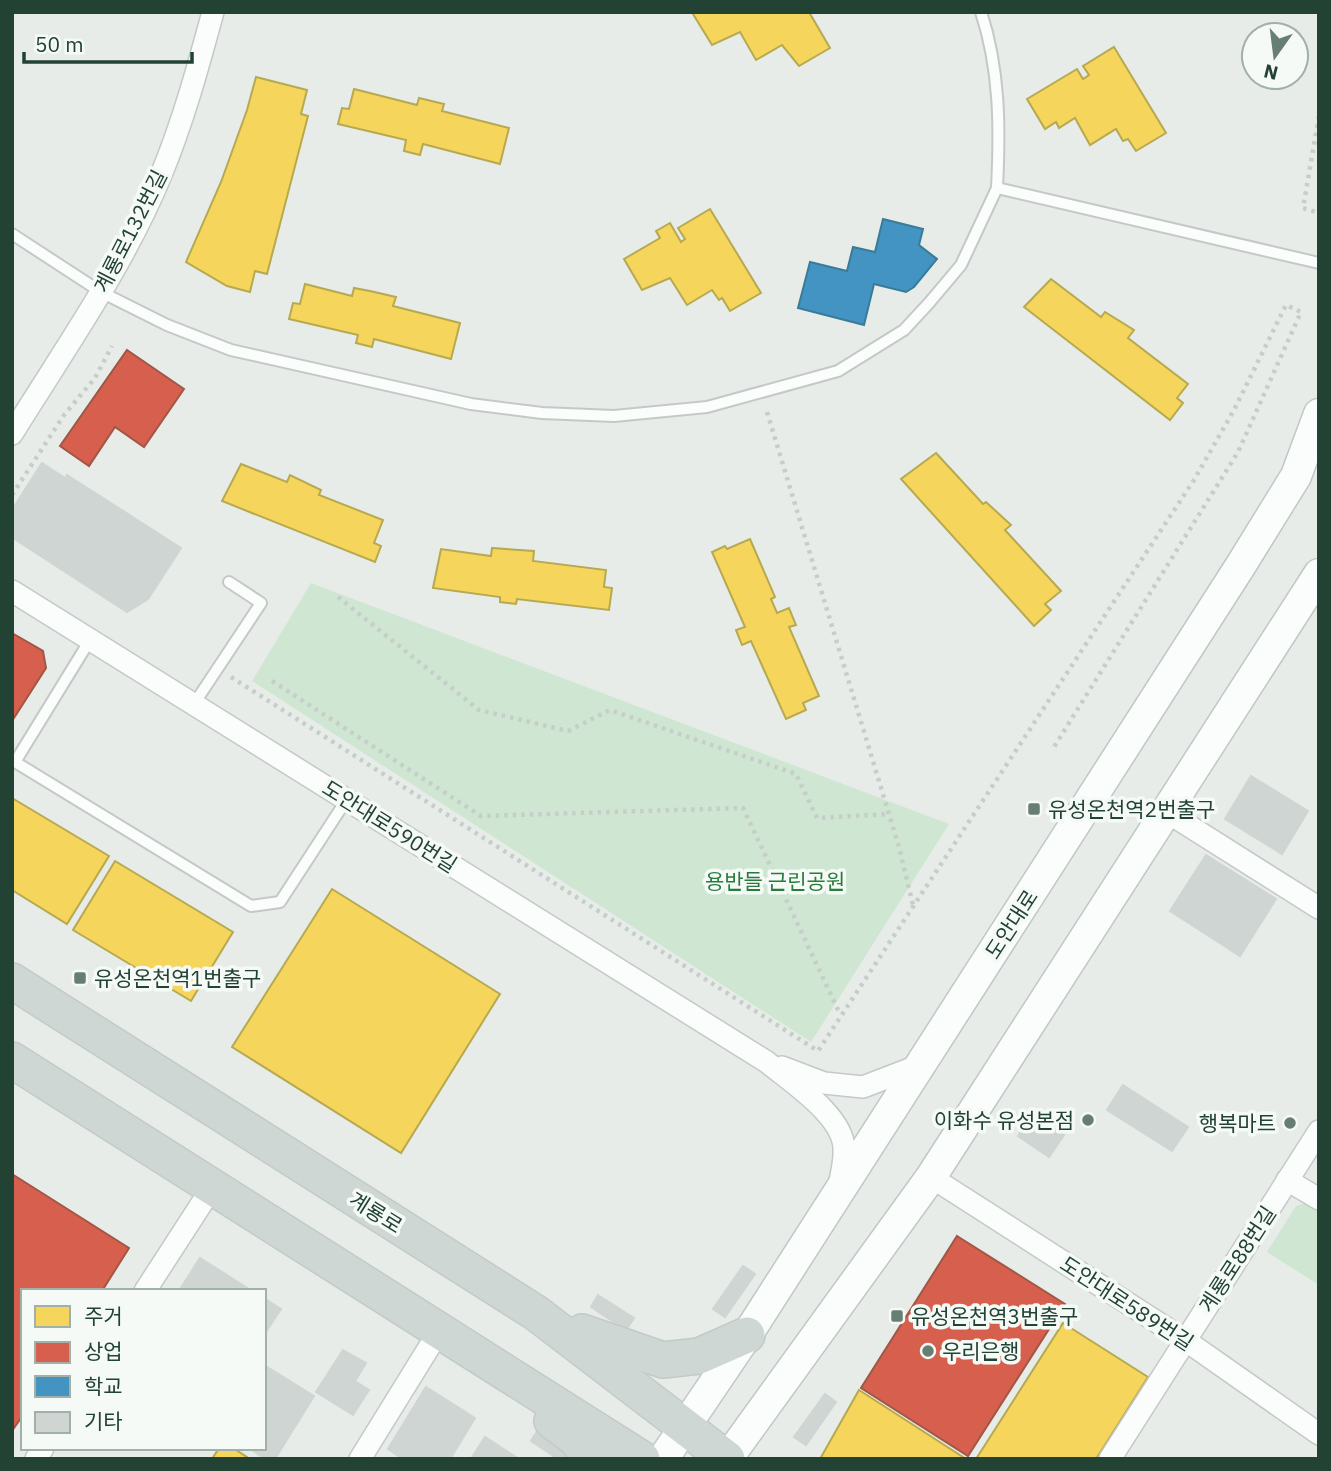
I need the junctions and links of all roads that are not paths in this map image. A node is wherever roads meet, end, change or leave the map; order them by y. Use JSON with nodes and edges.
{"nodes":[{"id":1,"x":213,"y":12,"type":"edge"},
{"id":2,"x":981,"y":12,"type":"edge"},
{"id":3,"x":997,"y":188,"type":"junction"},
{"id":4,"x":12,"y":234,"type":"edge"},
{"id":5,"x":1319,"y":263,"type":"edge"},
{"id":6,"x":101,"y":292,"type":"junction"},
{"id":7,"x":1319,"y":414,"type":"edge"},
{"id":8,"x":12,"y":434,"type":"edge"},
{"id":9,"x":1319,"y":574,"type":"edge"},
{"id":10,"x":229,"y":582,"type":"dead end"},
{"id":11,"x":12,"y":591,"type":"edge"},
{"id":12,"x":90,"y":639,"type":"junction"},
{"id":13,"x":194,"y":704,"type":"junction"},
{"id":14,"x":347,"y":800,"type":"junction"},
{"id":15,"x":1167,"y":812,"type":"junction"},
{"id":16,"x":1319,"y":908,"type":"edge"},
{"id":17,"x":12,"y":981,"type":"edge"},
{"id":18,"x":12,"y":1060,"type":"edge"},
{"id":19,"x":767,"y":1062,"type":"junction"},
{"id":20,"x":920,"y":1065,"type":"junction"},
{"id":21,"x":1319,"y":1130,"type":"edge"},
{"id":22,"x":931,"y":1177,"type":"junction"},
{"id":23,"x":1287,"y":1180,"type":"junction"},
{"id":24,"x":213,"y":1186,"type":"junction"},
{"id":25,"x":839,"y":1192,"type":"junction"},
{"id":26,"x":1319,"y":1199,"type":"edge"},
{"id":27,"x":146,"y":1289,"type":"edge"},
{"id":28,"x":536,"y":1313,"type":"junction"},
{"id":29,"x":441,"y":1328,"type":"junction"},
{"id":30,"x":747,"y":1335,"type":"junction"},
{"id":31,"x":1185,"y":1340,"type":"junction"},
{"id":32,"x":510,"y":1374,"type":"junction"},
{"id":33,"x":686,"y":1426,"type":"junction"},
{"id":34,"x":1319,"y":1434,"type":"edge"},
{"id":35,"x":360,"y":1459,"type":"edge"},
{"id":36,"x":592,"y":1459,"type":"edge"},
{"id":37,"x":642,"y":1459,"type":"edge"},
{"id":38,"x":663,"y":1459,"type":"edge"},
{"id":39,"x":727,"y":1459,"type":"edge"},
{"id":40,"x":1110,"y":1459,"type":"edge"}],
"edges":[{"from":1,"to":6,"type":"street","name":"계룡로132번길"},
{"from":2,"to":3,"type":"lane"},
{"from":3,"to":5,"type":"lane"},
{"from":3,"to":6,"type":"lane"},
{"from":4,"to":6,"type":"lane"},
{"from":6,"to":8,"type":"street","name":"계룡로132번길"},
{"from":7,"to":20,"type":"main road","name":"도안대로"},
{"from":9,"to":15,"type":"main road"},
{"from":10,"to":13,"type":"lane"},
{"from":11,"to":12,"type":"street","name":"도안대로590번길"},
{"from":12,"to":13,"type":"street","name":"도안대로590번길"},
{"from":12,"to":14,"type":"lane"},
{"from":13,"to":14,"type":"street","name":"도안대로590번길"},
{"from":14,"to":19,"type":"street","name":"도안대로590번길"},
{"from":15,"to":16,"type":"street"},
{"from":15,"to":22,"type":"main road"},
{"from":17,"to":28,"type":"main road","name":"계룡로"},
{"from":18,"to":24,"type":"main road"},
{"from":19,"to":20,"type":"street"},
{"from":19,"to":25,"type":"street"},
{"from":20,"to":25,"type":"main road","name":"도안대로"},
{"from":21,"to":23,"type":"street","name":"계룡로88번길"},
{"from":22,"to":31,"type":"street","name":"도안대로589번길"},
{"from":22,"to":39,"type":"main road"},
{"from":23,"to":26,"type":"street"},
{"from":23,"to":31,"type":"street","name":"계룡로88번길"},
{"from":24,"to":27,"type":"street"},
{"from":24,"to":29,"type":"main road"},
{"from":25,"to":30,"type":"main road","name":"도안대로"},
{"from":28,"to":30,"type":"main road"},
{"from":28,"to":33,"type":"main road","name":"계룡로"},
{"from":29,"to":32,"type":"main road"},
{"from":29,"to":35,"type":"street"},
{"from":30,"to":33,"type":"main road","name":"도안대로"},
{"from":31,"to":34,"type":"street","name":"도안대로589번길"},
{"from":31,"to":40,"type":"street","name":"계룡로88번길"},
{"from":32,"to":36,"type":"main road"},
{"from":32,"to":37,"type":"main road"},
{"from":33,"to":38,"type":"main road","name":"도안대로"},
{"from":33,"to":39,"type":"main road","name":"계룡로"}]}
